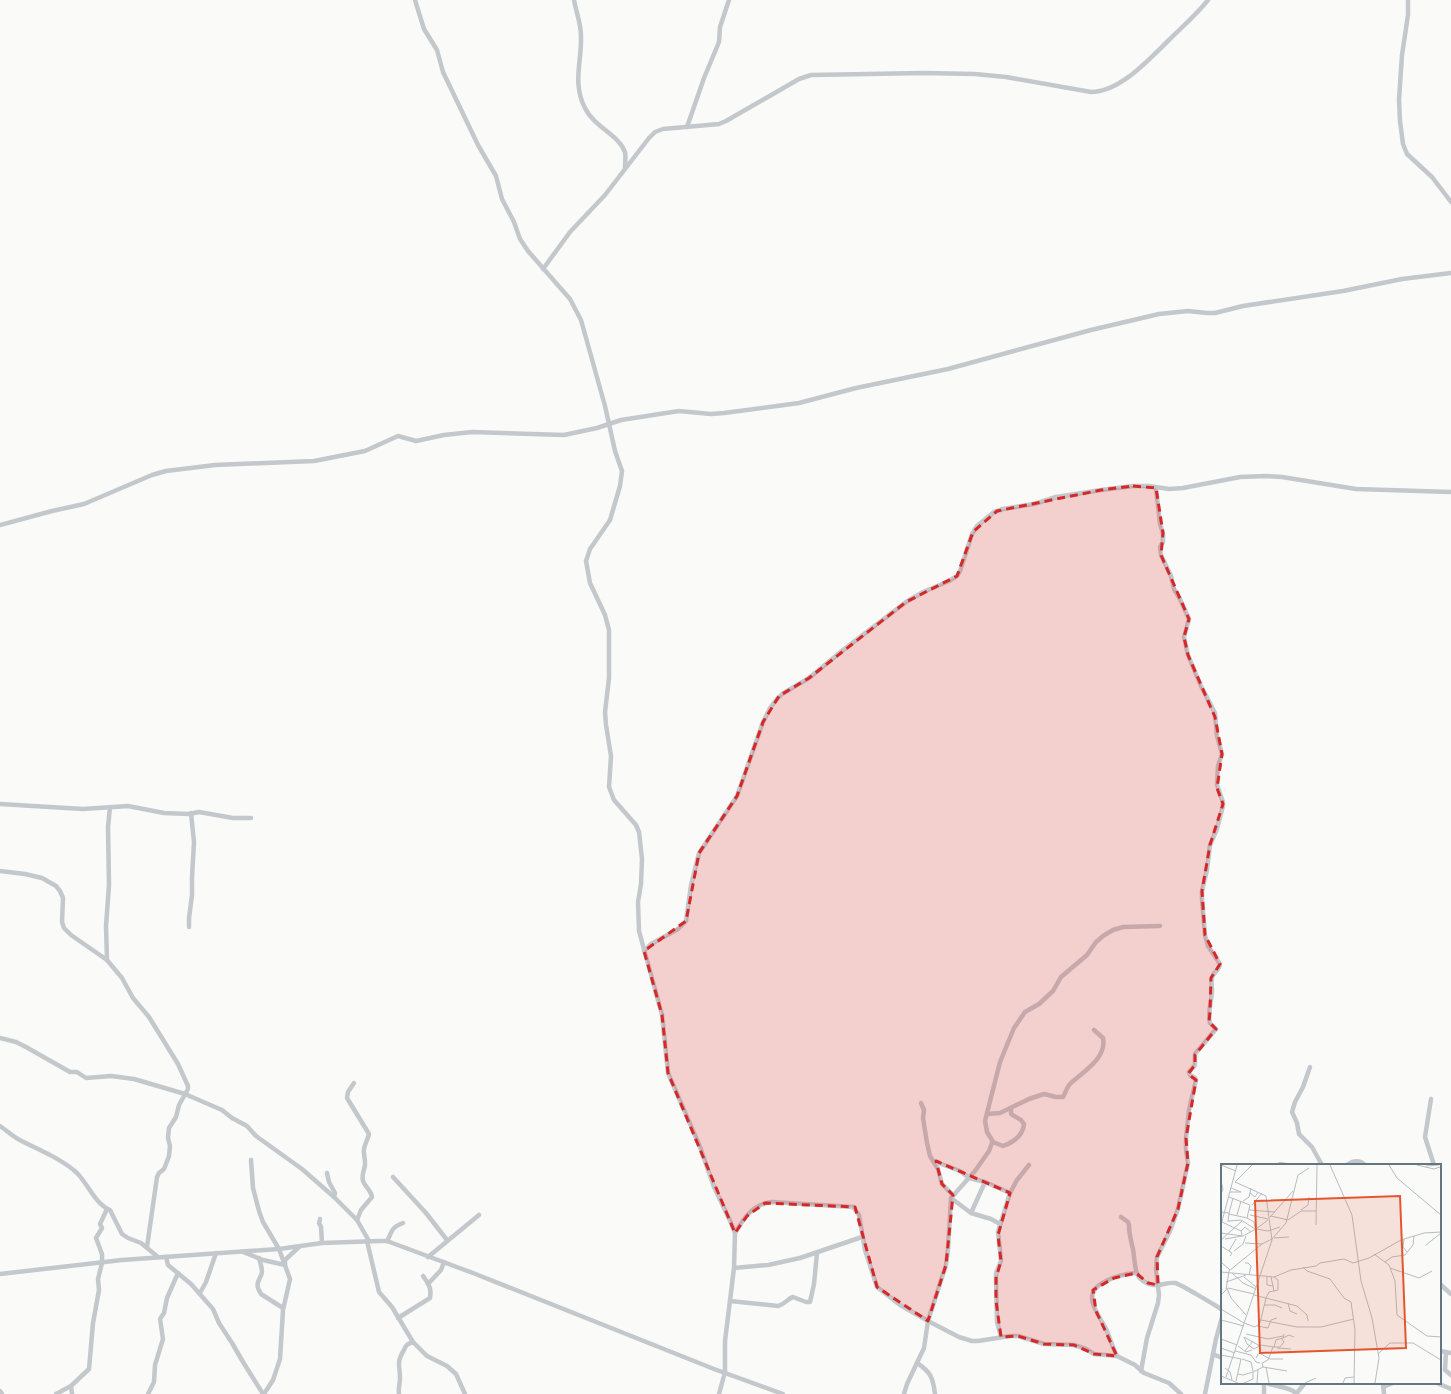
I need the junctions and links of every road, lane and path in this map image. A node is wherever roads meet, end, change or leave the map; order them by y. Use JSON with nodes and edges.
{"nodes":[{"id":1,"x":414,"y":0,"type":"edge"},
{"id":2,"x":574,"y":0,"type":"edge"},
{"id":3,"x":730,"y":0,"type":"edge"},
{"id":4,"x":1208,"y":0,"type":"edge"},
{"id":5,"x":1408,"y":0,"type":"edge"},
{"id":6,"x":687,"y":127,"type":"junction"},
{"id":7,"x":625,"y":169,"type":"junction"},
{"id":8,"x":1451,"y":202,"type":"edge"},
{"id":9,"x":543,"y":268,"type":"junction"},
{"id":10,"x":1451,"y":273,"type":"edge"},
{"id":11,"x":609,"y":424,"type":"junction"},
{"id":12,"x":1156,"y":488,"type":"junction"},
{"id":13,"x":1451,"y":492,"type":"edge"},
{"id":14,"x":0,"y":525,"type":"edge"},
{"id":15,"x":0,"y":804,"type":"edge"},
{"id":16,"x":110,"y":807,"type":"junction"},
{"id":17,"x":192,"y":813,"type":"junction"},
{"id":18,"x":251,"y":818,"type":"dead end"},
{"id":19,"x":0,"y":871,"type":"edge"},
{"id":20,"x":1160,"y":926,"type":"dead end"},
{"id":21,"x":189,"y":927,"type":"dead end"},
{"id":22,"x":644,"y":951,"type":"junction"},
{"id":23,"x":107,"y":960,"type":"junction"},
{"id":24,"x":1094,"y":1030,"type":"dead end"},
{"id":25,"x":0,"y":1038,"type":"edge"},
{"id":26,"x":1310,"y":1067,"type":"dead end"},
{"id":27,"x":354,"y":1084,"type":"dead end"},
{"id":28,"x":185,"y":1094,"type":"junction"},
{"id":29,"x":1431,"y":1099,"type":"dead end"},
{"id":30,"x":921,"y":1103,"type":"dead end"},
{"id":31,"x":1011,"y":1108,"type":"junction"},
{"id":32,"x":987,"y":1114,"type":"junction"},
{"id":33,"x":0,"y":1126,"type":"edge"},
{"id":34,"x":993,"y":1142,"type":"junction"},
{"id":35,"x":251,"y":1160,"type":"dead end"},
{"id":36,"x":932,"y":1161,"type":"junction"},
{"id":37,"x":1321,"y":1164,"type":"edge"},
{"id":38,"x":1348,"y":1164,"type":"edge"},
{"id":39,"x":1364,"y":1164,"type":"edge"},
{"id":40,"x":1434,"y":1164,"type":"edge"},
{"id":41,"x":1029,"y":1165,"type":"dead end"},
{"id":42,"x":327,"y":1173,"type":"dead end"},
{"id":43,"x":393,"y":1177,"type":"dead end"},
{"id":44,"x":969,"y":1178,"type":"junction"},
{"id":45,"x":985,"y":1182,"type":"junction"},
{"id":46,"x":1010,"y":1193,"type":"junction"},
{"id":47,"x":334,"y":1197,"type":"junction"},
{"id":48,"x":952,"y":1197,"type":"junction"},
{"id":49,"x":106,"y":1208,"type":"junction"},
{"id":50,"x":971,"y":1213,"type":"junction"},
{"id":51,"x":479,"y":1214,"type":"dead end"},
{"id":52,"x":1121,"y":1218,"type":"dead end"},
{"id":53,"x":320,"y":1219,"type":"dead end"},
{"id":54,"x":357,"y":1220,"type":"junction"},
{"id":55,"x":403,"y":1223,"type":"dead end"},
{"id":56,"x":1000,"y":1224,"type":"junction"},
{"id":57,"x":735,"y":1233,"type":"junction"},
{"id":58,"x":862,"y":1237,"type":"junction"},
{"id":59,"x":447,"y":1240,"type":"junction"},
{"id":60,"x":368,"y":1241,"type":"junction"},
{"id":61,"x":387,"y":1242,"type":"junction"},
{"id":62,"x":322,"y":1243,"type":"junction"},
{"id":63,"x":300,"y":1246,"type":"junction"},
{"id":64,"x":147,"y":1248,"type":"junction"},
{"id":65,"x":279,"y":1249,"type":"junction"},
{"id":66,"x":240,"y":1251,"type":"junction"},
{"id":67,"x":216,"y":1253,"type":"junction"},
{"id":68,"x":817,"y":1253,"type":"junction"},
{"id":69,"x":158,"y":1257,"type":"junction"},
{"id":70,"x":166,"y":1257,"type":"junction"},
{"id":71,"x":428,"y":1257,"type":"junction"},
{"id":72,"x":259,"y":1258,"type":"junction"},
{"id":73,"x":444,"y":1262,"type":"junction"},
{"id":74,"x":102,"y":1263,"type":"junction"},
{"id":75,"x":285,"y":1265,"type":"junction"},
{"id":76,"x":734,"y":1268,"type":"junction"},
{"id":77,"x":178,"y":1273,"type":"junction"},
{"id":78,"x":1136,"y":1273,"type":"junction"},
{"id":79,"x":0,"y":1274,"type":"edge"},
{"id":80,"x":422,"y":1276,"type":"dead end"},
{"id":81,"x":428,"y":1284,"type":"junction"},
{"id":82,"x":1158,"y":1285,"type":"junction"},
{"id":83,"x":1441,"y":1285,"type":"edge"},
{"id":84,"x":200,"y":1293,"type":"junction"},
{"id":85,"x":1451,"y":1294,"type":"edge"},
{"id":86,"x":730,"y":1301,"type":"junction"},
{"id":87,"x":283,"y":1308,"type":"junction"},
{"id":88,"x":1221,"y":1309,"type":"edge"},
{"id":89,"x":398,"y":1318,"type":"junction"},
{"id":90,"x":1221,"y":1321,"type":"edge"},
{"id":91,"x":928,"y":1322,"type":"junction"},
{"id":92,"x":1001,"y":1337,"type":"junction"},
{"id":93,"x":412,"y":1342,"type":"junction"},
{"id":94,"x":1448,"y":1352,"type":"edge"},
{"id":95,"x":1213,"y":1354,"type":"junction"},
{"id":96,"x":1117,"y":1356,"type":"junction"},
{"id":97,"x":1221,"y":1358,"type":"edge"},
{"id":98,"x":917,"y":1363,"type":"junction"},
{"id":99,"x":1141,"y":1371,"type":"junction"},
{"id":100,"x":725,"y":1372,"type":"junction"},
{"id":101,"x":1451,"y":1375,"type":"edge"},
{"id":102,"x":1451,"y":1382,"type":"edge"},
{"id":103,"x":1265,"y":1384,"type":"edge"},
{"id":104,"x":1268,"y":1384,"type":"edge"},
{"id":105,"x":1303,"y":1384,"type":"edge"},
{"id":106,"x":1440,"y":1384,"type":"edge"},
{"id":107,"x":1287,"y":1385,"type":"edge"},
{"id":108,"x":1383,"y":1385,"type":"edge"},
{"id":109,"x":71,"y":1386,"type":"junction"},
{"id":110,"x":1450,"y":1388,"type":"edge"},
{"id":111,"x":0,"y":1391,"type":"edge"},
{"id":112,"x":463,"y":1393,"type":"edge"},
{"id":113,"x":1296,"y":1393,"type":"edge"},
{"id":114,"x":2,"y":1394,"type":"edge"},
{"id":115,"x":56,"y":1394,"type":"edge"},
{"id":116,"x":72,"y":1394,"type":"edge"},
{"id":117,"x":148,"y":1394,"type":"edge"},
{"id":118,"x":263,"y":1394,"type":"edge"},
{"id":119,"x":399,"y":1394,"type":"edge"},
{"id":120,"x":719,"y":1394,"type":"edge"},
{"id":121,"x":783,"y":1394,"type":"edge"},
{"id":122,"x":904,"y":1394,"type":"edge"},
{"id":123,"x":934,"y":1394,"type":"edge"},
{"id":124,"x":1181,"y":1394,"type":"edge"},
{"id":125,"x":1206,"y":1394,"type":"edge"},
{"id":126,"x":1264,"y":1394,"type":"edge"},
{"id":127,"x":1384,"y":1394,"type":"edge"}],
"edges":[{"from":1,"to":9,"type":"street"},
{"from":2,"to":7,"type":"street"},
{"from":3,"to":6,"type":"street"},
{"from":4,"to":6,"type":"street"},
{"from":5,"to":8,"type":"street"},
{"from":6,"to":7,"type":"street"},
{"from":7,"to":9,"type":"street"},
{"from":9,"to":11,"type":"street"},
{"from":10,"to":11,"type":"street"},
{"from":11,"to":14,"type":"street"},
{"from":11,"to":22,"type":"street"},
{"from":12,"to":13,"type":"street"},
{"from":12,"to":22,"type":"street"},
{"from":12,"to":82,"type":"street"},
{"from":15,"to":16,"type":"street"},
{"from":16,"to":17,"type":"street"},
{"from":16,"to":23,"type":"street"},
{"from":17,"to":18,"type":"street"},
{"from":17,"to":21,"type":"street"},
{"from":19,"to":23,"type":"street"},
{"from":20,"to":32,"type":"street"},
{"from":22,"to":57,"type":"street"},
{"from":23,"to":28,"type":"street"},
{"from":24,"to":31,"type":"street"},
{"from":25,"to":28,"type":"street"},
{"from":26,"to":37,"type":"street"},
{"from":27,"to":54,"type":"street"},
{"from":28,"to":47,"type":"street"},
{"from":28,"to":64,"type":"street"},
{"from":29,"to":40,"type":"street"},
{"from":30,"to":36,"type":"street"},
{"from":31,"to":32,"type":"street"},
{"from":31,"to":34,"type":"street"},
{"from":32,"to":34,"type":"street"},
{"from":33,"to":49,"type":"street"},
{"from":34,"to":44,"type":"street"},
{"from":35,"to":65,"type":"street"},
{"from":36,"to":44,"type":"street"},
{"from":36,"to":48,"type":"street"},
{"from":38,"to":39,"type":"street"},
{"from":41,"to":46,"type":"street"},
{"from":42,"to":47,"type":"street"},
{"from":43,"to":59,"type":"street"},
{"from":44,"to":45,"type":"street"},
{"from":44,"to":48,"type":"street"},
{"from":45,"to":46,"type":"street"},
{"from":45,"to":50,"type":"street"},
{"from":46,"to":56,"type":"street"},
{"from":47,"to":54,"type":"street"},
{"from":48,"to":50,"type":"street"},
{"from":48,"to":91,"type":"street"},
{"from":49,"to":64,"type":"street"},
{"from":49,"to":74,"type":"street"},
{"from":50,"to":56,"type":"street"},
{"from":51,"to":59,"type":"street"},
{"from":52,"to":78,"type":"street"},
{"from":53,"to":62,"type":"street"},
{"from":54,"to":60,"type":"street"},
{"from":55,"to":61,"type":"street"},
{"from":56,"to":92,"type":"street"},
{"from":57,"to":58,"type":"street"},
{"from":57,"to":76,"type":"street"},
{"from":58,"to":68,"type":"street"},
{"from":58,"to":91,"type":"street"},
{"from":59,"to":71,"type":"street"},
{"from":60,"to":61,"type":"street"},
{"from":60,"to":62,"type":"street"},
{"from":60,"to":89,"type":"street"},
{"from":61,"to":71,"type":"street"},
{"from":62,"to":63,"type":"street"},
{"from":63,"to":65,"type":"street"},
{"from":63,"to":75,"type":"street"},
{"from":64,"to":69,"type":"street"},
{"from":65,"to":66,"type":"street"},
{"from":65,"to":75,"type":"street"},
{"from":66,"to":67,"type":"street"},
{"from":66,"to":72,"type":"street"},
{"from":67,"to":70,"type":"street"},
{"from":67,"to":84,"type":"street"},
{"from":68,"to":76,"type":"street"},
{"from":68,"to":86,"type":"street"},
{"from":69,"to":70,"type":"street"},
{"from":69,"to":74,"type":"street"},
{"from":70,"to":77,"type":"street"},
{"from":71,"to":73,"type":"street"},
{"from":72,"to":75,"type":"street"},
{"from":72,"to":87,"type":"street"},
{"from":73,"to":81,"type":"street"},
{"from":73,"to":100,"type":"street"},
{"from":74,"to":79,"type":"street"},
{"from":74,"to":109,"type":"street"},
{"from":75,"to":87,"type":"street"},
{"from":76,"to":86,"type":"street"},
{"from":77,"to":84,"type":"street"},
{"from":77,"to":117,"type":"street"},
{"from":78,"to":82,"type":"street"},
{"from":78,"to":96,"type":"street"},
{"from":80,"to":81,"type":"street"},
{"from":81,"to":89,"type":"street"},
{"from":82,"to":88,"type":"street"},
{"from":82,"to":99,"type":"street"},
{"from":83,"to":85,"type":"street"},
{"from":84,"to":118,"type":"street"},
{"from":86,"to":100,"type":"street"},
{"from":87,"to":118,"type":"street"},
{"from":89,"to":93,"type":"street"},
{"from":90,"to":95,"type":"street"},
{"from":91,"to":92,"type":"street"},
{"from":91,"to":98,"type":"street"},
{"from":92,"to":96,"type":"street"},
{"from":93,"to":112,"type":"street"},
{"from":93,"to":119,"type":"street"},
{"from":94,"to":101,"type":"street"},
{"from":95,"to":97,"type":"street"},
{"from":95,"to":125,"type":"street"},
{"from":96,"to":99,"type":"street"},
{"from":98,"to":122,"type":"street"},
{"from":98,"to":123,"type":"street"},
{"from":99,"to":124,"type":"street"},
{"from":100,"to":120,"type":"street"},
{"from":100,"to":121,"type":"street"},
{"from":102,"to":110,"type":"street"},
{"from":103,"to":126,"type":"street"},
{"from":104,"to":107,"type":"street"},
{"from":105,"to":113,"type":"street"},
{"from":106,"to":110,"type":"street"},
{"from":107,"to":113,"type":"street"},
{"from":108,"to":127,"type":"street"},
{"from":109,"to":115,"type":"street"},
{"from":109,"to":116,"type":"street"},
{"from":111,"to":114,"type":"street"}]}
